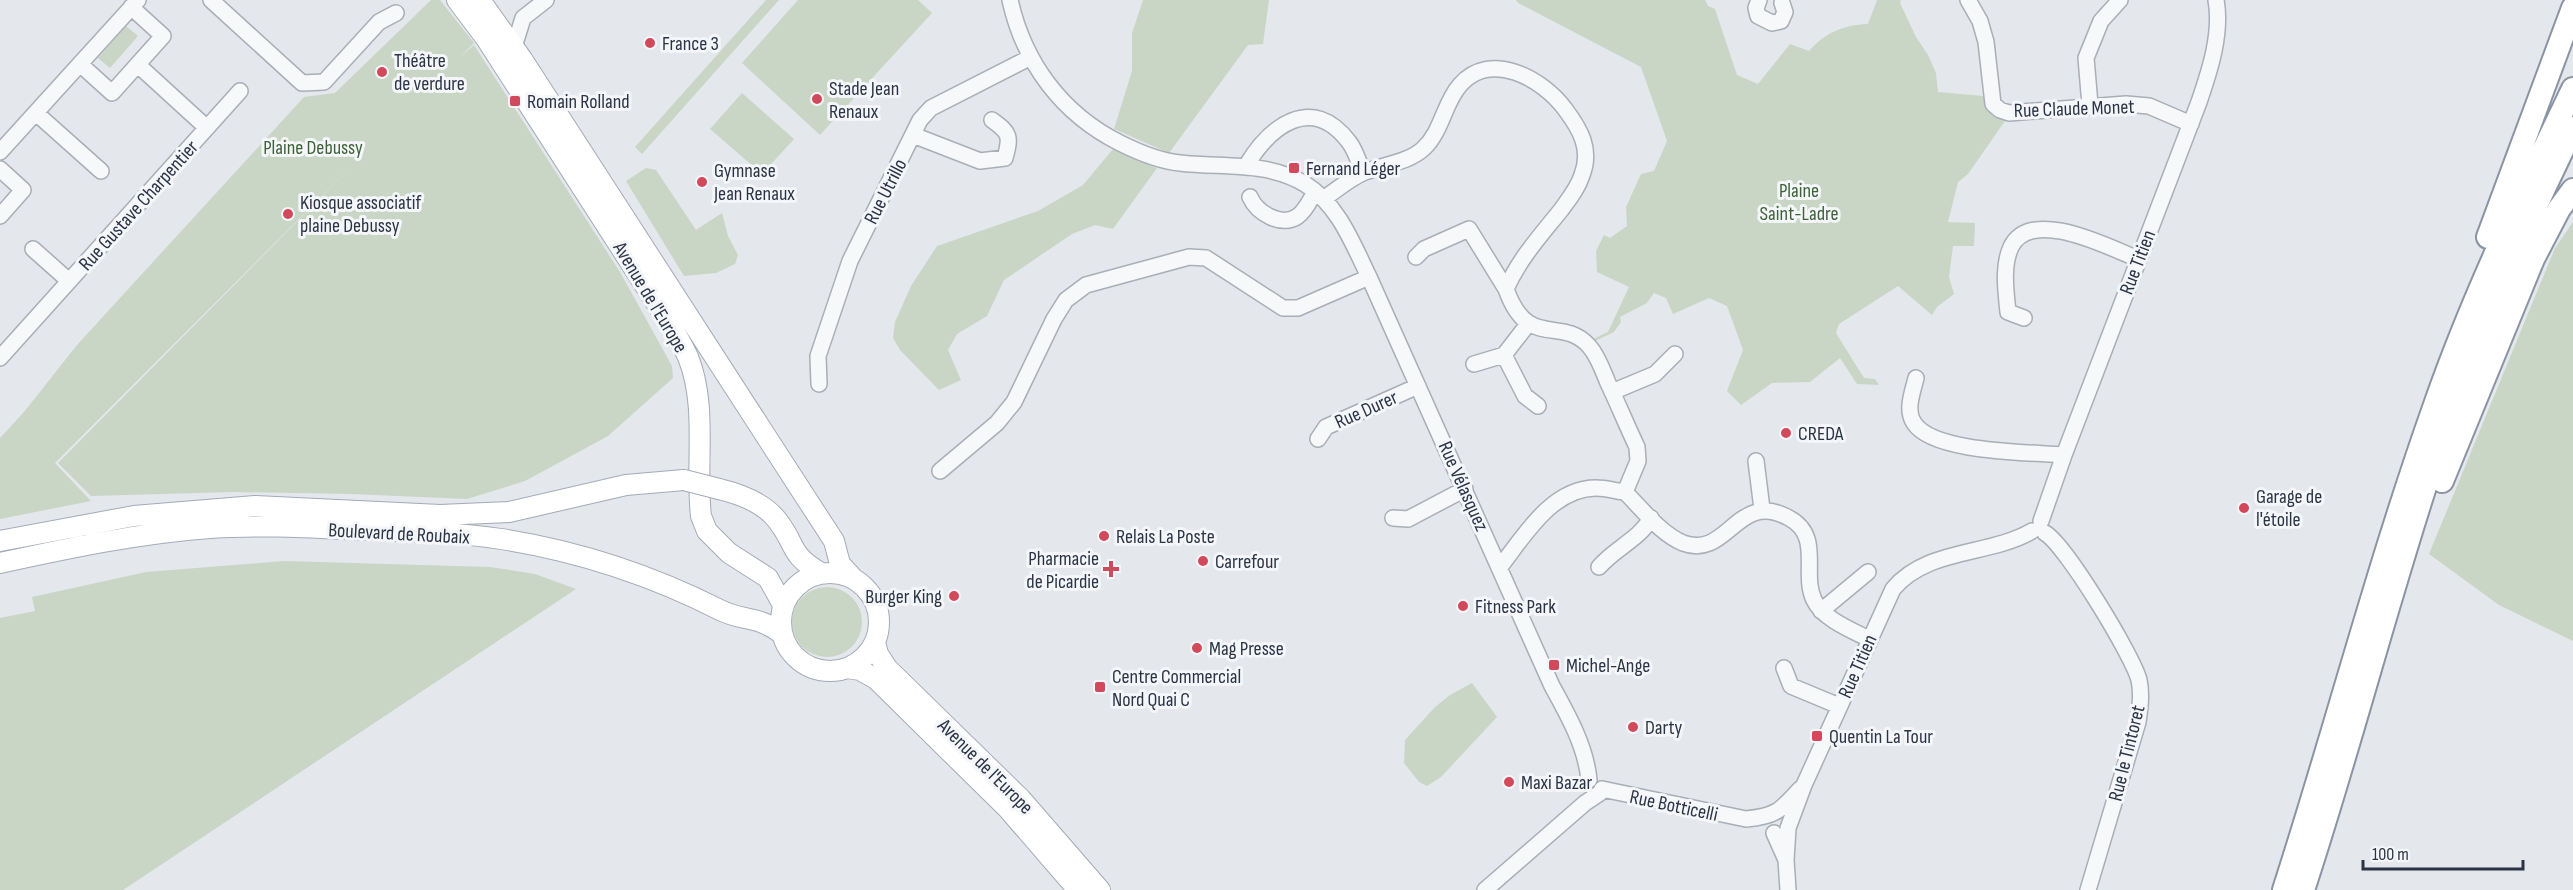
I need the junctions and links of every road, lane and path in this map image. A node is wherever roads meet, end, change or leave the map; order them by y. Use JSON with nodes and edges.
{"nodes":[{"id":1,"x":211,"y":0,"type":"edge"},
{"id":2,"x":457,"y":0,"type":"edge"},
{"id":3,"x":480,"y":0,"type":"edge"},
{"id":4,"x":546,"y":0,"type":"edge"},
{"id":5,"x":1010,"y":0,"type":"edge"},
{"id":6,"x":1759,"y":0,"type":"edge"},
{"id":7,"x":1968,"y":0,"type":"edge"},
{"id":8,"x":2120,"y":0,"type":"edge"},
{"id":9,"x":2216,"y":0,"type":"edge"},
{"id":10,"x":1781,"y":1,"type":"edge"},
{"id":11,"x":134,"y":4,"type":"edge"},
{"id":12,"x":2573,"y":8,"type":"edge"},
{"id":13,"x":396,"y":13,"type":"dead end"},
{"id":14,"x":523,"y":18,"type":"junction"},
{"id":15,"x":495,"y":19,"type":"junction"},
{"id":16,"x":514,"y":47,"type":"junction"},
{"id":17,"x":1029,"y":58,"type":"junction"},
{"id":18,"x":80,"y":64,"type":"junction"},
{"id":19,"x":138,"y":65,"type":"junction"},
{"id":20,"x":2573,"y":89,"type":"edge"},
{"id":21,"x":240,"y":91,"type":"dead end"},
{"id":22,"x":2090,"y":105,"type":"junction"},
{"id":23,"x":36,"y":112,"type":"junction"},
{"id":24,"x":992,"y":120,"type":"dead end"},
{"id":25,"x":2191,"y":124,"type":"junction"},
{"id":26,"x":207,"y":128,"type":"junction"},
{"id":27,"x":2573,"y":128,"type":"edge"},
{"id":28,"x":913,"y":135,"type":"junction"},
{"id":29,"x":2,"y":146,"type":"edge"},
{"id":30,"x":1246,"y":166,"type":"junction"},
{"id":31,"x":0,"y":169,"type":"edge"},
{"id":32,"x":101,"y":171,"type":"dead end"},
{"id":33,"x":1363,"y":173,"type":"junction"},
{"id":34,"x":2573,"y":190,"type":"edge"},
{"id":35,"x":1319,"y":196,"type":"junction"},
{"id":36,"x":1250,"y":197,"type":"dead end"},
{"id":37,"x":0,"y":216,"type":"edge"},
{"id":38,"x":33,"y":249,"type":"dead end"},
{"id":39,"x":1416,"y":257,"type":"dead end"},
{"id":40,"x":2138,"y":259,"type":"junction"},
{"id":41,"x":1369,"y":277,"type":"junction"},
{"id":42,"x":69,"y":281,"type":"junction"},
{"id":43,"x":1506,"y":289,"type":"junction"},
{"id":44,"x":2024,"y":318,"type":"dead end"},
{"id":45,"x":1528,"y":324,"type":"junction"},
{"id":46,"x":1676,"y":354,"type":"dead end"},
{"id":47,"x":1504,"y":355,"type":"junction"},
{"id":48,"x":0,"y":358,"type":"edge"},
{"id":49,"x":1474,"y":364,"type":"dead end"},
{"id":50,"x":1916,"y":378,"type":"dead end"},
{"id":51,"x":819,"y":384,"type":"dead end"},
{"id":52,"x":1418,"y":386,"type":"junction"},
{"id":53,"x":1612,"y":392,"type":"junction"},
{"id":54,"x":2435,"y":404,"type":"junction"},
{"id":55,"x":1538,"y":406,"type":"dead end"},
{"id":56,"x":1318,"y":440,"type":"dead end"},
{"id":57,"x":2064,"y":455,"type":"junction"},
{"id":58,"x":1756,"y":461,"type":"dead end"},
{"id":59,"x":940,"y":471,"type":"dead end"},
{"id":60,"x":1465,"y":489,"type":"junction"},
{"id":61,"x":1625,"y":492,"type":"junction"},
{"id":62,"x":1762,"y":509,"type":"junction"},
{"id":63,"x":1393,"y":518,"type":"dead end"},
{"id":64,"x":1651,"y":518,"type":"junction"},
{"id":65,"x":2039,"y":528,"type":"junction"},
{"id":66,"x":0,"y":541,"type":"edge"},
{"id":67,"x":0,"y":563,"type":"edge"},
{"id":68,"x":1500,"y":567,"type":"junction"},
{"id":69,"x":1599,"y":567,"type":"dead end"},
{"id":70,"x":1868,"y":572,"type":"dead end"},
{"id":71,"x":821,"y":573,"type":"junction"},
{"id":72,"x":853,"y":578,"type":"junction"},
{"id":73,"x":2395,"y":583,"type":"junction"},
{"id":74,"x":783,"y":605,"type":"junction"},
{"id":75,"x":1821,"y":610,"type":"junction"},
{"id":76,"x":782,"y":634,"type":"junction"},
{"id":77,"x":1869,"y":639,"type":"junction"},
{"id":78,"x":874,"y":642,"type":"junction"},
{"id":79,"x":847,"y":668,"type":"junction"},
{"id":80,"x":1784,"y":668,"type":"dead end"},
{"id":81,"x":1839,"y":706,"type":"junction"},
{"id":82,"x":1593,"y":788,"type":"junction"},
{"id":83,"x":1779,"y":824,"type":"junction"},
{"id":84,"x":1078,"y":890,"type":"edge"},
{"id":85,"x":1100,"y":890,"type":"edge"},
{"id":86,"x":1485,"y":890,"type":"edge"},
{"id":87,"x":1788,"y":890,"type":"edge"},
{"id":88,"x":2088,"y":890,"type":"edge"},
{"id":89,"x":2284,"y":890,"type":"edge"},
{"id":90,"x":2303,"y":890,"type":"edge"}],
"edges":[{"from":1,"to":13,"type":"street"},
{"from":2,"to":74,"type":"main road","name":"Avenue de l'Europe"},
{"from":3,"to":15,"type":"main road","name":"Avenue de l'Europe"},
{"from":4,"to":14,"type":"street"},
{"from":5,"to":17,"type":"street"},
{"from":6,"to":10,"type":"street"},
{"from":7,"to":22,"type":"street","name":"Rue Claude Monet"},
{"from":8,"to":22,"type":"street"},
{"from":9,"to":25,"type":"street","name":"Rue Titien"},
{"from":11,"to":18,"type":"street"},
{"from":11,"to":19,"type":"street"},
{"from":12,"to":54,"type":"highway"},
{"from":14,"to":15,"type":"street"},
{"from":14,"to":16,"type":"street"},
{"from":15,"to":16,"type":"main road","name":"Avenue de l'Europe"},
{"from":16,"to":72,"type":"main road","name":"Avenue de l'Europe"},
{"from":17,"to":28,"type":"street","name":"Rue Utrillo"},
{"from":17,"to":30,"type":"street"},
{"from":18,"to":19,"type":"street"},
{"from":18,"to":23,"type":"street"},
{"from":19,"to":26,"type":"street","name":"Rue Gustave Charpentier"},
{"from":20,"to":54,"type":"highway"},
{"from":21,"to":26,"type":"street","name":"Rue Gustave Charpentier"},
{"from":22,"to":25,"type":"street","name":"Rue Claude Monet"},
{"from":23,"to":29,"type":"street"},
{"from":23,"to":32,"type":"street"},
{"from":24,"to":28,"type":"street"},
{"from":25,"to":40,"type":"street","name":"Rue Titien"},
{"from":26,"to":42,"type":"street","name":"Rue Gustave Charpentier"},
{"from":27,"to":73,"type":"highway"},
{"from":28,"to":51,"type":"street","name":"Rue Utrillo"},
{"from":30,"to":33,"type":"street"},
{"from":30,"to":35,"type":"street"},
{"from":31,"to":37,"type":"street"},
{"from":33,"to":35,"type":"street"},
{"from":33,"to":43,"type":"street"},
{"from":34,"to":73,"type":"highway"},
{"from":35,"to":36,"type":"street"},
{"from":35,"to":41,"type":"street","name":"Rue Vélasquez"},
{"from":38,"to":42,"type":"street","name":"Rue Gustave Charpentier"},
{"from":39,"to":43,"type":"street"},
{"from":40,"to":44,"type":"street"},
{"from":40,"to":57,"type":"street","name":"Rue Titien"},
{"from":41,"to":52,"type":"street","name":"Rue Vélasquez"},
{"from":41,"to":59,"type":"street"},
{"from":42,"to":48,"type":"street","name":"Rue Gustave Charpentier"},
{"from":43,"to":45,"type":"street"},
{"from":45,"to":47,"type":"street"},
{"from":45,"to":53,"type":"street"},
{"from":46,"to":53,"type":"street"},
{"from":47,"to":49,"type":"street"},
{"from":47,"to":55,"type":"street"},
{"from":50,"to":57,"type":"street"},
{"from":52,"to":56,"type":"street","name":"Rue Durer"},
{"from":52,"to":60,"type":"street","name":"Rue Vélasquez"},
{"from":53,"to":61,"type":"street"},
{"from":54,"to":89,"type":"highway"},
{"from":57,"to":65,"type":"street","name":"Rue Titien"},
{"from":58,"to":62,"type":"street"},
{"from":60,"to":63,"type":"street"},
{"from":60,"to":68,"type":"street","name":"Rue Vélasquez"},
{"from":61,"to":64,"type":"street"},
{"from":61,"to":68,"type":"street"},
{"from":62,"to":64,"type":"street"},
{"from":62,"to":75,"type":"street"},
{"from":64,"to":69,"type":"street"},
{"from":65,"to":77,"type":"street","name":"Rue Titien"},
{"from":65,"to":88,"type":"street","name":"Rue le Tintoret"},
{"from":66,"to":71,"type":"main road","name":"Boulevard de Roubaix","bridge":true},
{"from":67,"to":76,"type":"main road","name":"Boulevard de Roubaix"},
{"from":68,"to":82,"type":"street","name":"Rue Vélasquez"},
{"from":70,"to":75,"type":"street"},
{"from":71,"to":72,"type":"main road"},
{"from":71,"to":74,"type":"main road"},
{"from":72,"to":78,"type":"main road"},
{"from":73,"to":90,"type":"highway"},
{"from":74,"to":76,"type":"main road"},
{"from":75,"to":77,"type":"street"},
{"from":76,"to":79,"type":"main road"},
{"from":77,"to":81,"type":"street","name":"Rue Titien"},
{"from":78,"to":79,"type":"main road"},
{"from":78,"to":85,"type":"main road","name":"Avenue de l'Europe"},
{"from":79,"to":84,"type":"main road","name":"Avenue de l'Europe"},
{"from":80,"to":81,"type":"street"},
{"from":81,"to":83,"type":"street","name":"Rue Titien"},
{"from":82,"to":83,"type":"street","name":"Rue Botticelli"},
{"from":82,"to":86,"type":"street"},
{"from":83,"to":87,"type":"street","name":"Rue Titien"}]}
